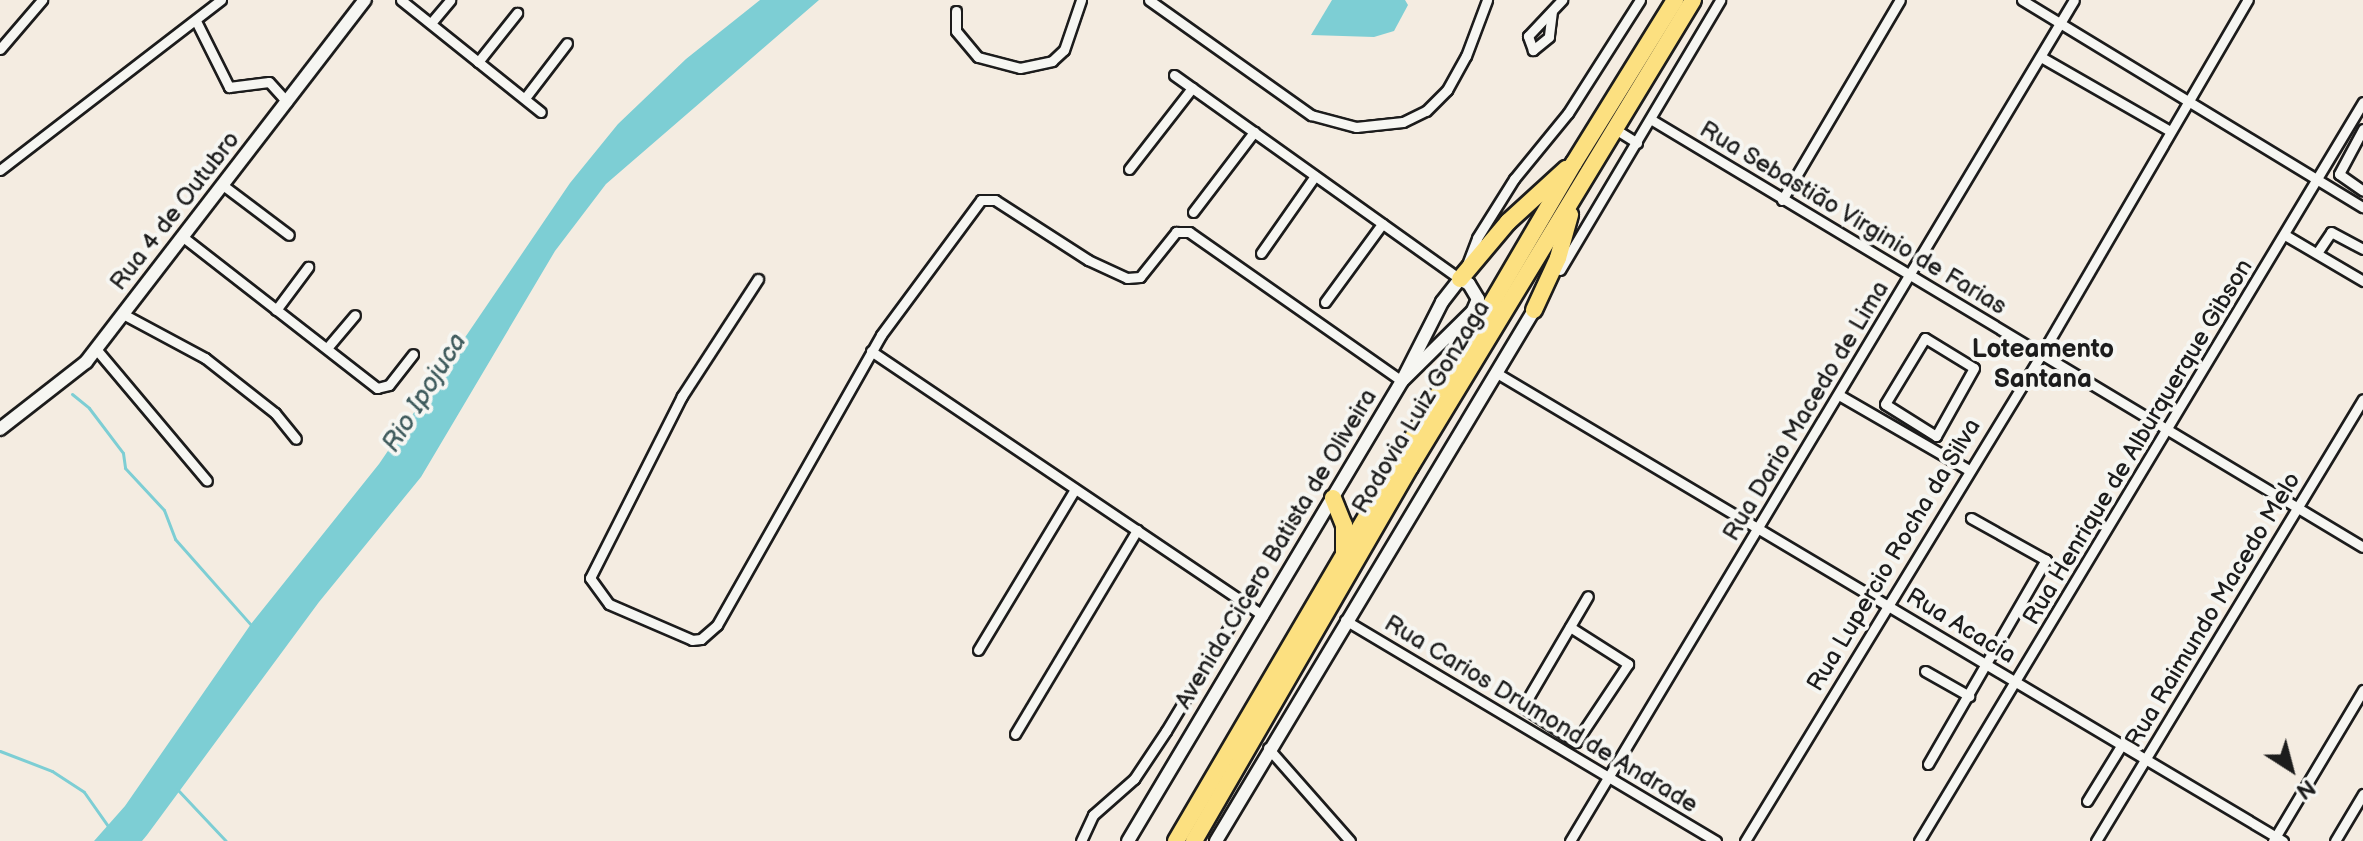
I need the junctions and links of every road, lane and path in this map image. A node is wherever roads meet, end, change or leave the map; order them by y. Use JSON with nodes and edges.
{"nodes":[{"id":1,"x":42,"y":0,"type":"edge"},
{"id":2,"x":221,"y":0,"type":"edge"},
{"id":3,"x":365,"y":0,"type":"edge"},
{"id":4,"x":401,"y":0,"type":"edge"},
{"id":5,"x":450,"y":0,"type":"edge"},
{"id":6,"x":1081,"y":0,"type":"edge"},
{"id":7,"x":1487,"y":0,"type":"edge"},
{"id":8,"x":1562,"y":0,"type":"edge"},
{"id":9,"x":1640,"y":0,"type":"edge"},
{"id":10,"x":1720,"y":0,"type":"edge"},
{"id":11,"x":1900,"y":0,"type":"edge"},
{"id":12,"x":2022,"y":0,"type":"edge"},
{"id":13,"x":2074,"y":0,"type":"edge"},
{"id":14,"x":2248,"y":0,"type":"edge"},
{"id":15,"x":1153,"y":1,"type":"edge"},
{"id":16,"x":1685,"y":4,"type":"edge"},
{"id":17,"x":956,"y":11,"type":"dead end"},
{"id":18,"x":1552,"y":11,"type":"dead end"},
{"id":19,"x":517,"y":13,"type":"dead end"},
{"id":20,"x":196,"y":21,"type":"junction"},
{"id":21,"x":431,"y":23,"type":"junction"},
{"id":22,"x":1707,"y":23,"type":"junction"},
{"id":23,"x":2060,"y":23,"type":"junction"},
{"id":24,"x":567,"y":43,"type":"dead end"},
{"id":25,"x":0,"y":49,"type":"edge"},
{"id":26,"x":2041,"y":57,"type":"junction"},
{"id":27,"x":478,"y":62,"type":"junction"},
{"id":28,"x":1174,"y":75,"type":"dead end"},
{"id":29,"x":1192,"y":88,"type":"junction"},
{"id":30,"x":525,"y":98,"type":"junction"},
{"id":31,"x":287,"y":102,"type":"junction"},
{"id":32,"x":2190,"y":102,"type":"junction"},
{"id":33,"x":2363,"y":102,"type":"edge"},
{"id":34,"x":541,"y":112,"type":"dead end"},
{"id":35,"x":1652,"y":120,"type":"junction"},
{"id":36,"x":1615,"y":129,"type":"junction"},
{"id":37,"x":2363,"y":129,"type":"edge"},
{"id":38,"x":2170,"y":131,"type":"junction"},
{"id":39,"x":1254,"y":132,"type":"junction"},
{"id":40,"x":1637,"y":143,"type":"junction"},
{"id":41,"x":1574,"y":163,"type":"junction"},
{"id":42,"x":1129,"y":169,"type":"dead end"},
{"id":43,"x":0,"y":170,"type":"edge"},
{"id":44,"x":1315,"y":176,"type":"junction"},
{"id":45,"x":2319,"y":178,"type":"junction"},
{"id":46,"x":224,"y":186,"type":"junction"},
{"id":47,"x":2363,"y":191,"type":"edge"},
{"id":48,"x":1573,"y":198,"type":"junction"},
{"id":49,"x":1782,"y":200,"type":"junction"},
{"id":50,"x":2363,"y":207,"type":"edge"},
{"id":51,"x":1193,"y":212,"type":"dead end"},
{"id":52,"x":1382,"y":224,"type":"junction"},
{"id":53,"x":289,"y":235,"type":"dead end"},
{"id":54,"x":2285,"y":235,"type":"junction"},
{"id":55,"x":183,"y":237,"type":"junction"},
{"id":56,"x":2363,"y":249,"type":"edge"},
{"id":57,"x":1261,"y":253,"type":"dead end"},
{"id":58,"x":2317,"y":253,"type":"junction"},
{"id":59,"x":308,"y":267,"type":"dead end"},
{"id":60,"x":1462,"y":276,"type":"junction"},
{"id":61,"x":1911,"y":276,"type":"junction"},
{"id":62,"x":758,"y":279,"type":"dead end"},
{"id":63,"x":2363,"y":281,"type":"edge"},
{"id":64,"x":1325,"y":302,"type":"dead end"},
{"id":65,"x":276,"y":310,"type":"junction"},
{"id":66,"x":1534,"y":310,"type":"junction"},
{"id":67,"x":123,"y":314,"type":"junction"},
{"id":68,"x":355,"y":315,"type":"dead end"},
{"id":69,"x":327,"y":348,"type":"junction"},
{"id":70,"x":96,"y":349,"type":"junction"},
{"id":71,"x":871,"y":351,"type":"junction"},
{"id":72,"x":413,"y":354,"type":"dead end"},
{"id":73,"x":2041,"y":355,"type":"junction"},
{"id":74,"x":1495,"y":372,"type":"junction"},
{"id":75,"x":1402,"y":381,"type":"junction"},
{"id":76,"x":1839,"y":395,"type":"junction"},
{"id":77,"x":2363,"y":399,"type":"edge"},
{"id":78,"x":1911,"y":423,"type":"junction"},
{"id":79,"x":0,"y":429,"type":"edge"},
{"id":80,"x":2168,"y":429,"type":"junction"},
{"id":81,"x":1905,"y":437,"type":"junction"},
{"id":82,"x":296,"y":439,"type":"dead end"},
{"id":83,"x":1969,"y":470,"type":"junction"},
{"id":84,"x":207,"y":481,"type":"dead end"},
{"id":85,"x":1075,"y":489,"type":"junction"},
{"id":86,"x":1333,"y":498,"type":"junction"},
{"id":87,"x":2297,"y":508,"type":"junction"},
{"id":88,"x":1971,"y":518,"type":"dead end"},
{"id":89,"x":1759,"y":528,"type":"junction"},
{"id":90,"x":1137,"y":530,"type":"junction"},
{"id":91,"x":2363,"y":547,"type":"edge"},
{"id":92,"x":1342,"y":559,"type":"junction"},
{"id":93,"x":1588,"y":596,"type":"dead end"},
{"id":94,"x":1244,"y":602,"type":"junction"},
{"id":95,"x":1887,"y":605,"type":"junction"},
{"id":96,"x":1263,"y":615,"type":"junction"},
{"id":97,"x":1345,"y":620,"type":"junction"},
{"id":98,"x":1570,"y":627,"type":"junction"},
{"id":99,"x":978,"y":650,"type":"dead end"},
{"id":100,"x":1986,"y":665,"type":"junction"},
{"id":101,"x":1925,"y":671,"type":"dead end"},
{"id":102,"x":2019,"y":682,"type":"junction"},
{"id":103,"x":2363,"y":690,"type":"edge"},
{"id":104,"x":1969,"y":696,"type":"junction"},
{"id":105,"x":1549,"y":726,"type":"junction"},
{"id":106,"x":1015,"y":734,"type":"dead end"},
{"id":107,"x":1542,"y":738,"type":"junction"},
{"id":108,"x":2121,"y":746,"type":"junction"},
{"id":109,"x":1268,"y":748,"type":"junction"},
{"id":110,"x":2147,"y":761,"type":"junction"},
{"id":111,"x":1928,"y":764,"type":"dead end"},
{"id":112,"x":1608,"y":778,"type":"junction"},
{"id":113,"x":2363,"y":794,"type":"edge"},
{"id":114,"x":2087,"y":801,"type":"dead end"},
{"id":115,"x":2277,"y":839,"type":"edge"},
{"id":116,"x":1081,"y":841,"type":"edge"},
{"id":117,"x":1128,"y":841,"type":"edge"},
{"id":118,"x":1176,"y":841,"type":"edge"},
{"id":119,"x":1194,"y":841,"type":"edge"},
{"id":120,"x":1216,"y":841,"type":"edge"},
{"id":121,"x":1350,"y":841,"type":"edge"},
{"id":122,"x":1570,"y":841,"type":"edge"},
{"id":123,"x":1716,"y":841,"type":"edge"},
{"id":124,"x":1745,"y":841,"type":"edge"},
{"id":125,"x":1919,"y":841,"type":"edge"},
{"id":126,"x":2096,"y":841,"type":"edge"},
{"id":127,"x":2335,"y":841,"type":"edge"}],
"edges":[{"from":1,"to":25,"type":"street"},
{"from":2,"to":20,"type":"street"},
{"from":3,"to":31,"type":"main road","name":"Rua 4 de Outubro"},
{"from":4,"to":21,"type":"street"},
{"from":5,"to":21,"type":"street"},
{"from":6,"to":17,"type":"street"},
{"from":7,"to":15,"type":"street"},
{"from":8,"to":18,"type":"street"},
{"from":9,"to":60,"type":"street"},
{"from":10,"to":22,"type":"street"},
{"from":11,"to":49,"type":"street"},
{"from":12,"to":23,"type":"street"},
{"from":13,"to":23,"type":"street","name":"Rua Dario Macedo de Lima"},
{"from":14,"to":32,"type":"street","name":"Rua Lupercio Rocha da Silva"},
{"from":16,"to":22,"type":"street"},
{"from":16,"to":36,"type":"highway","name":"Rodovia Luiz Gonzaga"},
{"from":16,"to":41,"type":"highway","name":"Rodovia Luiz Gonzaga"},
{"from":19,"to":27,"type":"street"},
{"from":20,"to":31,"type":"street"},
{"from":20,"to":43,"type":"street"},
{"from":21,"to":27,"type":"street"},
{"from":22,"to":35,"type":"street"},
{"from":23,"to":26,"type":"street","name":"Rua Dario Macedo de Lima"},
{"from":23,"to":32,"type":"street"},
{"from":24,"to":30,"type":"street"},
{"from":26,"to":38,"type":"street"},
{"from":26,"to":61,"type":"street","name":"Rua Dario Macedo de Lima"},
{"from":27,"to":30,"type":"street"},
{"from":28,"to":29,"type":"street"},
{"from":29,"to":39,"type":"street"},
{"from":29,"to":42,"type":"street"},
{"from":30,"to":34,"type":"street"},
{"from":31,"to":46,"type":"main road","name":"Rua 4 de Outubro"},
{"from":32,"to":38,"type":"street","name":"Rua Lupercio Rocha da Silva"},
{"from":32,"to":45,"type":"street"},
{"from":33,"to":45,"type":"street","name":"Rua Henrique de Alburquerque Gibson"},
{"from":35,"to":40,"type":"street"},
{"from":35,"to":49,"type":"street","name":"Rua Sebastião Virginio de Farias"},
{"from":36,"to":40,"type":"street"},
{"from":36,"to":48,"type":"highway","name":"Rodovia Luiz Gonzaga"},
{"from":37,"to":47,"type":"street"},
{"from":38,"to":73,"type":"street","name":"Rua Lupercio Rocha da Silva"},
{"from":39,"to":44,"type":"street"},
{"from":39,"to":51,"type":"street"},
{"from":40,"to":66,"type":"street"},
{"from":41,"to":60,"type":"highway"},
{"from":41,"to":92,"type":"highway","name":"Rodovia Luiz Gonzaga"},
{"from":44,"to":52,"type":"street"},
{"from":44,"to":57,"type":"street"},
{"from":45,"to":50,"type":"street"},
{"from":45,"to":54,"type":"street","name":"Rua Henrique de Alburquerque Gibson"},
{"from":46,"to":53,"type":"street"},
{"from":46,"to":55,"type":"main road","name":"Rua 4 de Outubro"},
{"from":48,"to":66,"type":"highway"},
{"from":48,"to":119,"type":"highway","name":"Rodovia Luiz Gonzaga"},
{"from":49,"to":61,"type":"street","name":"Rua Sebastião Virginio de Farias"},
{"from":52,"to":60,"type":"street"},
{"from":52,"to":64,"type":"street"},
{"from":54,"to":58,"type":"street"},
{"from":54,"to":80,"type":"street","name":"Rua Henrique de Alburquerque Gibson"},
{"from":55,"to":65,"type":"street"},
{"from":55,"to":67,"type":"main road","name":"Rua 4 de Outubro"},
{"from":56,"to":58,"type":"street"},
{"from":58,"to":63,"type":"street"},
{"from":59,"to":65,"type":"street"},
{"from":60,"to":75,"type":"main road","name":"Avenida Cicero Batista de Oliveira"},
{"from":60,"to":75,"type":"main road"},
{"from":61,"to":73,"type":"street","name":"Rua Sebastião Virginio de Farias"},
{"from":61,"to":76,"type":"street","name":"Rua Dario Macedo de Lima"},
{"from":62,"to":71,"type":"street"},
{"from":65,"to":69,"type":"street"},
{"from":66,"to":74,"type":"main road"},
{"from":67,"to":70,"type":"main road","name":"Rua 4 de Outubro"},
{"from":67,"to":82,"type":"street"},
{"from":68,"to":69,"type":"street"},
{"from":69,"to":72,"type":"street"},
{"from":70,"to":79,"type":"main road","name":"Rua 4 de Outubro"},
{"from":70,"to":84,"type":"street"},
{"from":71,"to":75,"type":"street"},
{"from":71,"to":85,"type":"street"},
{"from":73,"to":80,"type":"street","name":"Rua Sebastião Virginio de Farias"},
{"from":73,"to":83,"type":"street","name":"Rua Lupercio Rocha da Silva"},
{"from":74,"to":89,"type":"street","name":"Rua Acacia"},
{"from":74,"to":97,"type":"main road"},
{"from":75,"to":86,"type":"main road","name":"Avenida Cicero Batista de Oliveira"},
{"from":76,"to":81,"type":"street"},
{"from":76,"to":89,"type":"street","name":"Rua Dario Macedo de Lima"},
{"from":77,"to":87,"type":"street","name":"Rua Raimundo Macedo Melo"},
{"from":78,"to":78,"type":"street"},
{"from":78,"to":81,"type":"street"},
{"from":80,"to":87,"type":"street","name":"Rua Sebastião Virginio de Farias"},
{"from":80,"to":102,"type":"street","name":"Rua Henrique de Alburquerque Gibson"},
{"from":81,"to":83,"type":"street"},
{"from":83,"to":95,"type":"street","name":"Rua Lupercio Rocha da Silva"},
{"from":85,"to":90,"type":"street"},
{"from":85,"to":99,"type":"street"},
{"from":86,"to":92,"type":"highway"},
{"from":86,"to":96,"type":"main road","name":"Avenida Cicero Batista de Oliveira"},
{"from":87,"to":91,"type":"street","name":"Rua Sebastião Virginio de Farias"},
{"from":87,"to":110,"type":"street","name":"Rua Raimundo Macedo Melo"},
{"from":88,"to":100,"type":"street"},
{"from":89,"to":95,"type":"street","name":"Rua Acacia"},
{"from":89,"to":112,"type":"street","name":"Rua Dario Macedo de Lima"},
{"from":90,"to":94,"type":"street"},
{"from":90,"to":106,"type":"street"},
{"from":92,"to":118,"type":"highway","name":"Rodovia Luiz Gonzaga"},
{"from":93,"to":98,"type":"street"},
{"from":94,"to":96,"type":"street"},
{"from":94,"to":116,"type":"street"},
{"from":95,"to":100,"type":"street","name":"Rua Acacia"},
{"from":95,"to":124,"type":"street","name":"Rua Lupercio Rocha da Silva"},
{"from":96,"to":117,"type":"main road","name":"Avenida Cicero Batista de Oliveira"},
{"from":97,"to":107,"type":"street","name":"Rua Carios Drumond de Andrade"},
{"from":97,"to":109,"type":"main road"},
{"from":98,"to":105,"type":"street"},
{"from":98,"to":105,"type":"street"},
{"from":100,"to":102,"type":"street","name":"Rua Acacia"},
{"from":100,"to":104,"type":"street"},
{"from":101,"to":104,"type":"street"},
{"from":102,"to":108,"type":"street","name":"Rua Acacia"},
{"from":102,"to":125,"type":"street","name":"Rua Henrique de Alburquerque Gibson"},
{"from":103,"to":115,"type":"street"},
{"from":104,"to":111,"type":"street"},
{"from":105,"to":107,"type":"street"},
{"from":107,"to":112,"type":"street","name":"Rua Carios Drumond de Andrade"},
{"from":108,"to":110,"type":"street","name":"Rua Acacia"},
{"from":108,"to":114,"type":"street"},
{"from":109,"to":120,"type":"main road"},
{"from":109,"to":121,"type":"street"},
{"from":110,"to":115,"type":"street","name":"Rua Acacia"},
{"from":110,"to":126,"type":"street","name":"Rua Raimundo Macedo Melo"},
{"from":112,"to":122,"type":"street","name":"Rua Dario Macedo de Lima"},
{"from":112,"to":123,"type":"street","name":"Rua Carios Drumond de Andrade"},
{"from":113,"to":127,"type":"street"}]}
